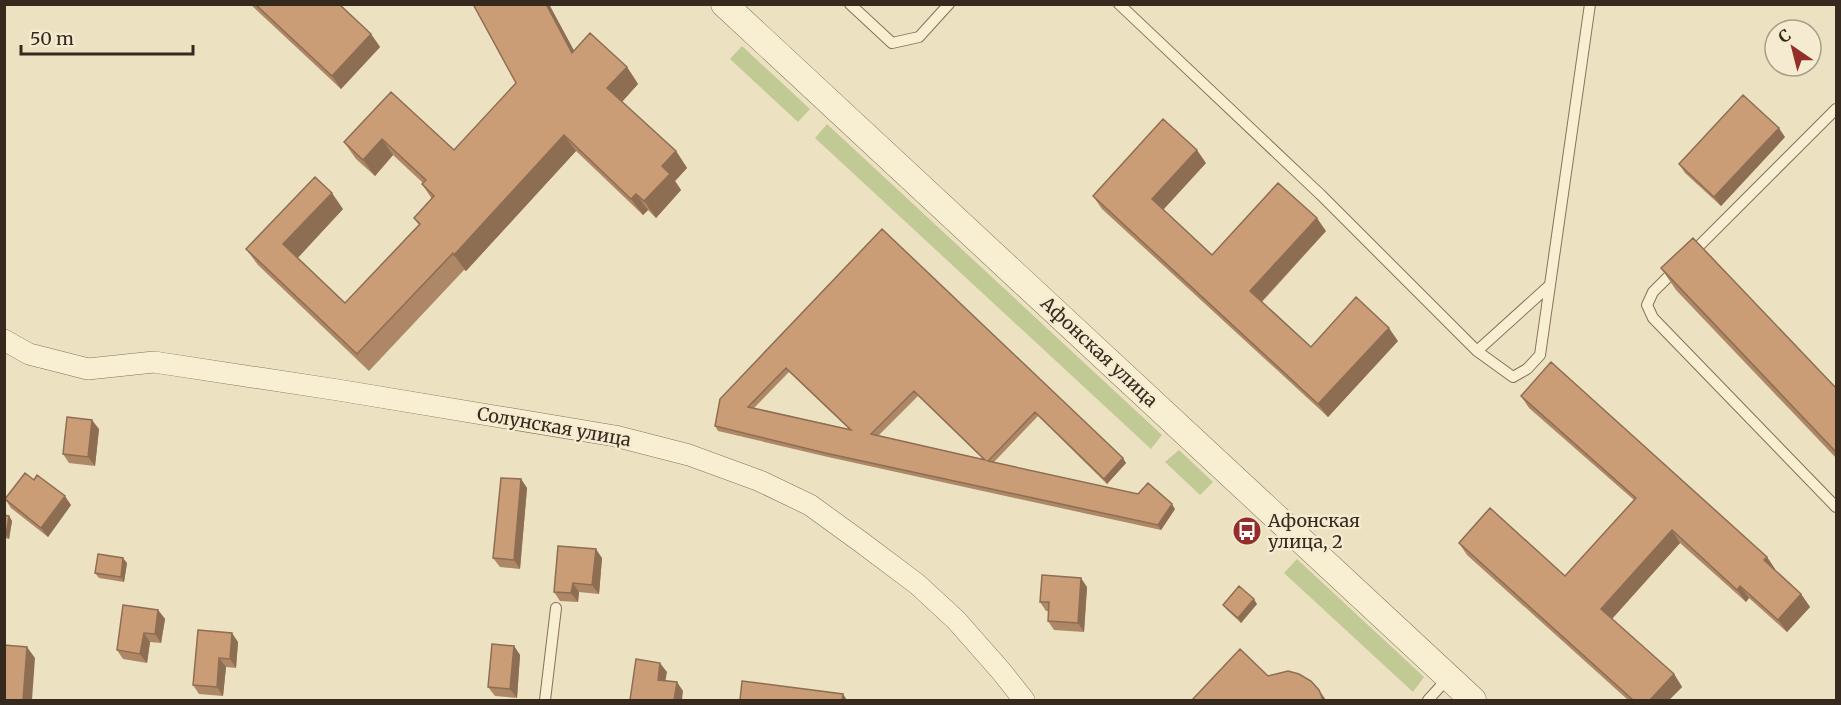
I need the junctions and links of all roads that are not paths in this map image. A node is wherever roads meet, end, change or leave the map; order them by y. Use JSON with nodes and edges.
{"nodes":[{"id":1,"x":724,"y":4,"type":"edge"},
{"id":2,"x":850,"y":4,"type":"edge"},
{"id":3,"x":950,"y":4,"type":"edge"},
{"id":4,"x":1119,"y":4,"type":"edge"},
{"id":5,"x":1590,"y":4,"type":"edge"},
{"id":6,"x":1836,"y":109,"type":"edge"},
{"id":7,"x":1550,"y":285,"type":"junction"},
{"id":8,"x":4,"y":340,"type":"edge"},
{"id":9,"x":1478,"y":351,"type":"junction"},
{"id":10,"x":1836,"y":507,"type":"edge"},
{"id":11,"x":556,"y":608,"type":"dead end"},
{"id":12,"x":1449,"y":678,"type":"junction"},
{"id":13,"x":545,"y":700,"type":"edge"},
{"id":14,"x":1024,"y":700,"type":"edge"},
{"id":15,"x":1428,"y":700,"type":"edge"},
{"id":16,"x":1473,"y":700,"type":"edge"}],
"edges":[{"from":1,"to":12,"type":"street","name":"Афонская улица"},
{"from":2,"to":3,"type":"lane"},
{"from":4,"to":9,"type":"lane"},
{"from":5,"to":7,"type":"lane"},
{"from":6,"to":10,"type":"lane"},
{"from":7,"to":9,"type":"lane"},
{"from":7,"to":9,"type":"lane"},
{"from":8,"to":14,"type":"street","name":"Солунская улица"},
{"from":11,"to":13,"type":"lane"},
{"from":12,"to":15,"type":"lane"},
{"from":12,"to":16,"type":"street","name":"Афонская улица"}]}
